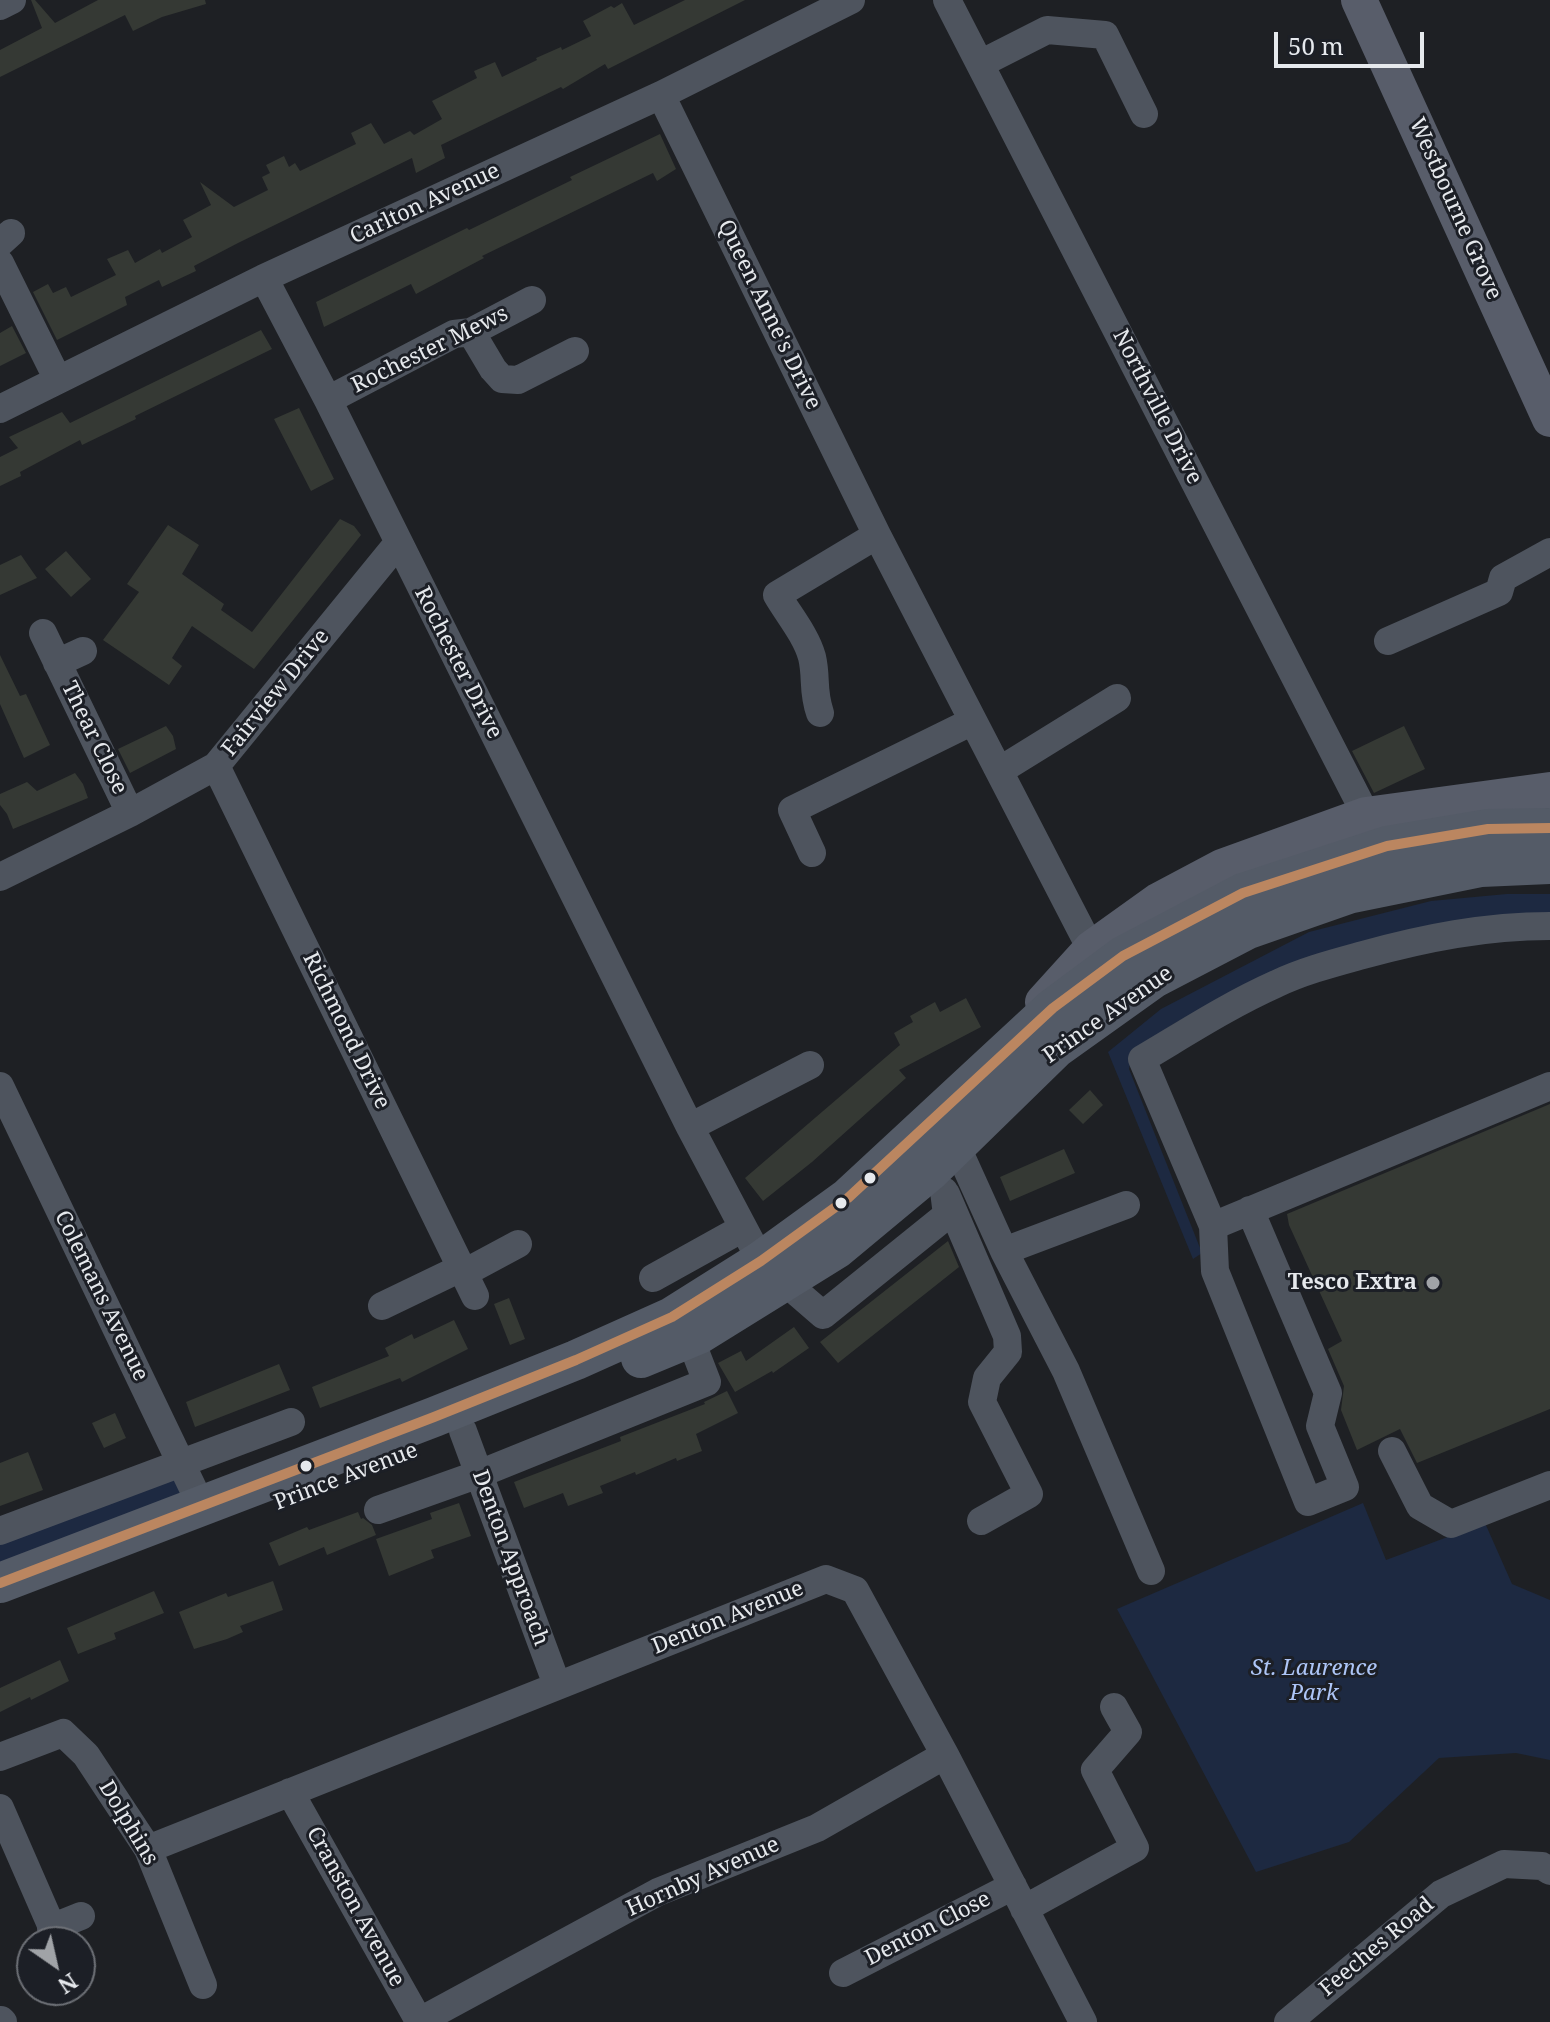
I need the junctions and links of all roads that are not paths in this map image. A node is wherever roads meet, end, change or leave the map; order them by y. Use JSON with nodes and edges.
{"nodes":[{"id":1,"x":12,"y":0,"type":"edge"},
{"id":2,"x":851,"y":0,"type":"edge"},
{"id":3,"x":947,"y":0,"type":"edge"},
{"id":4,"x":1359,"y":0,"type":"edge"},
{"id":5,"x":0,"y":6,"type":"edge"},
{"id":6,"x":980,"y":64,"type":"junction"},
{"id":7,"x":661,"y":95,"type":"junction"},
{"id":8,"x":1144,"y":114,"type":"dead end"},
{"id":9,"x":0,"y":263,"type":"edge"},
{"id":10,"x":264,"y":278,"type":"junction"},
{"id":11,"x":532,"y":300,"type":"dead end"},
{"id":12,"x":471,"y":332,"type":"junction"},
{"id":13,"x":575,"y":351,"type":"dead end"},
{"id":14,"x":58,"y":380,"type":"junction"},
{"id":15,"x":328,"y":400,"type":"junction"},
{"id":16,"x":0,"y":409,"type":"edge"},
{"id":17,"x":1550,"y":419,"type":"edge"},
{"id":18,"x":877,"y":535,"type":"junction"},
{"id":19,"x":398,"y":543,"type":"junction"},
{"id":20,"x":1550,"y":552,"type":"edge"},
{"id":21,"x":43,"y":633,"type":"dead end"},
{"id":22,"x":1388,"y":641,"type":"dead end"},
{"id":23,"x":1117,"y":698,"type":"dead end"},
{"id":24,"x":820,"y":713,"type":"dead end"},
{"id":25,"x":973,"y":721,"type":"junction"},
{"id":26,"x":216,"y":766,"type":"junction"},
{"id":27,"x":999,"y":771,"type":"junction"},
{"id":28,"x":1550,"y":790,"type":"edge"},
{"id":29,"x":130,"y":813,"type":"junction"},
{"id":30,"x":1366,"y":815,"type":"junction"},
{"id":31,"x":1550,"y":828,"type":"edge"},
{"id":32,"x":812,"y":853,"type":"dead end"},
{"id":33,"x":1550,"y":864,"type":"edge"},
{"id":34,"x":0,"y":877,"type":"edge"},
{"id":35,"x":1550,"y":926,"type":"edge"},
{"id":36,"x":1091,"y":949,"type":"junction"},
{"id":37,"x":810,"y":1065,"type":"dead end"},
{"id":38,"x":0,"y":1086,"type":"edge"},
{"id":39,"x":1550,"y":1086,"type":"edge"},
{"id":40,"x":959,"y":1095,"type":"junction"},
{"id":41,"x":690,"y":1127,"type":"junction"},
{"id":42,"x":945,"y":1170,"type":"junction"},
{"id":43,"x":1126,"y":1205,"type":"dead end"},
{"id":44,"x":1250,"y":1210,"type":"junction"},
{"id":45,"x":1213,"y":1226,"type":"junction"},
{"id":46,"x":518,"y":1244,"type":"dead end"},
{"id":47,"x":1004,"y":1251,"type":"junction"},
{"id":48,"x":763,"y":1257,"type":"junction"},
{"id":49,"x":653,"y":1278,"type":"dead end"},
{"id":50,"x":467,"y":1279,"type":"junction"},
{"id":51,"x":382,"y":1306,"type":"dead end"},
{"id":52,"x":690,"y":1338,"type":"junction"},
{"id":53,"x":291,"y":1422,"type":"dead end"},
{"id":54,"x":463,"y":1431,"type":"junction"},
{"id":55,"x":1392,"y":1451,"type":"dead end"},
{"id":56,"x":181,"y":1463,"type":"junction"},
{"id":57,"x":479,"y":1474,"type":"junction"},
{"id":58,"x":1550,"y":1485,"type":"edge"},
{"id":59,"x":201,"y":1505,"type":"junction"},
{"id":60,"x":378,"y":1510,"type":"dead end"},
{"id":61,"x":981,"y":1521,"type":"dead end"},
{"id":62,"x":0,"y":1531,"type":"edge"},
{"id":63,"x":1151,"y":1571,"type":"dead end"},
{"id":64,"x":0,"y":1583,"type":"edge"},
{"id":65,"x":0,"y":1612,"type":"edge"},
{"id":66,"x":557,"y":1685,"type":"junction"},
{"id":67,"x":1114,"y":1707,"type":"dead end"},
{"id":68,"x":945,"y":1755,"type":"junction"},
{"id":69,"x":0,"y":1757,"type":"edge"},
{"id":70,"x":290,"y":1792,"type":"junction"},
{"id":71,"x":0,"y":1808,"type":"edge"},
{"id":72,"x":148,"y":1849,"type":"junction"},
{"id":73,"x":1550,"y":1871,"type":"edge"},
{"id":74,"x":1018,"y":1898,"type":"junction"},
{"id":75,"x":81,"y":1916,"type":"dead end"},
{"id":76,"x":51,"y":1926,"type":"edge"},
{"id":77,"x":66,"y":1926,"type":"edge"},
{"id":78,"x":843,"y":1973,"type":"dead end"},
{"id":79,"x":203,"y":1985,"type":"dead end"},
{"id":80,"x":419,"y":2022,"type":"edge"},
{"id":81,"x":1083,"y":2022,"type":"edge"},
{"id":82,"x":1288,"y":2022,"type":"edge"}],
"edges":[{"from":1,"to":5,"type":"street"},
{"from":2,"to":7,"type":"street","name":"Carlton Avenue"},
{"from":3,"to":6,"type":"street","name":"Northville Drive"},
{"from":4,"to":17,"type":"main road","name":"Westbourne Grove"},
{"from":6,"to":8,"type":"street"},
{"from":6,"to":30,"type":"street","name":"Northville Drive"},
{"from":7,"to":10,"type":"street","name":"Carlton Avenue"},
{"from":7,"to":18,"type":"street","name":"Queen Anne's Drive"},
{"from":9,"to":14,"type":"street"},
{"from":10,"to":14,"type":"street","name":"Carlton Avenue"},
{"from":10,"to":15,"type":"street","name":"Rochester Drive"},
{"from":11,"to":12,"type":"street","name":"Rochester Mews"},
{"from":12,"to":13,"type":"street"},
{"from":12,"to":15,"type":"street","name":"Rochester Mews"},
{"from":14,"to":16,"type":"street","name":"Carlton Avenue"},
{"from":15,"to":19,"type":"street","name":"Rochester Drive"},
{"from":18,"to":24,"type":"street"},
{"from":18,"to":25,"type":"street","name":"Queen Anne's Drive"},
{"from":19,"to":26,"type":"street","name":"Fairview Drive"},
{"from":19,"to":41,"type":"street","name":"Rochester Drive"},
{"from":20,"to":22,"type":"street"},
{"from":21,"to":29,"type":"street","name":"Thear Close"},
{"from":23,"to":27,"type":"street"},
{"from":25,"to":27,"type":"street","name":"Queen Anne's Drive"},
{"from":25,"to":32,"type":"street"},
{"from":26,"to":29,"type":"street","name":"Fairview Drive"},
{"from":26,"to":50,"type":"street","name":"Richmond Drive"},
{"from":27,"to":36,"type":"street","name":"Queen Anne's Drive"},
{"from":28,"to":30,"type":"main road","name":"Prince Avenue"},
{"from":29,"to":34,"type":"street","name":"Fairview Drive"},
{"from":30,"to":36,"type":"main road","name":"Prince Avenue"},
{"from":31,"to":40,"type":"highway","name":"Prince Avenue"},
{"from":33,"to":42,"type":"highway","name":"Prince Avenue"},
{"from":35,"to":45,"type":"street"},
{"from":36,"to":40,"type":"main road","name":"Prince Avenue"},
{"from":37,"to":41,"type":"street"},
{"from":38,"to":56,"type":"street","name":"Colemans Avenue"},
{"from":39,"to":44,"type":"street"},
{"from":40,"to":48,"type":"highway","name":"Prince Avenue"},
{"from":41,"to":48,"type":"street","name":"Rochester Drive"},
{"from":42,"to":47,"type":"street"},
{"from":42,"to":48,"type":"highway","name":"Prince Avenue"},
{"from":42,"to":61,"type":"street"},
{"from":43,"to":47,"type":"street"},
{"from":44,"to":45,"type":"street"},
{"from":44,"to":45,"type":"street"},
{"from":46,"to":50,"type":"street"},
{"from":47,"to":63,"type":"street"},
{"from":48,"to":49,"type":"street"},
{"from":48,"to":52,"type":"highway","name":"Prince Avenue"},
{"from":48,"to":59,"type":"highway","name":"Prince Avenue"},
{"from":50,"to":51,"type":"street"},
{"from":52,"to":54,"type":"highway","name":"Prince Avenue"},
{"from":52,"to":57,"type":"street","name":"Prince Avenue"},
{"from":53,"to":56,"type":"street"},
{"from":54,"to":57,"type":"street","name":"Denton Approach"},
{"from":54,"to":65,"type":"highway","name":"Prince Avenue"},
{"from":55,"to":58,"type":"street"},
{"from":56,"to":59,"type":"street","name":"Colemans Avenue"},
{"from":56,"to":62,"type":"street"},
{"from":57,"to":60,"type":"street","name":"Prince Avenue"},
{"from":57,"to":66,"type":"street","name":"Denton Approach"},
{"from":59,"to":64,"type":"highway","name":"Prince Avenue"},
{"from":66,"to":68,"type":"street","name":"Denton Avenue"},
{"from":66,"to":70,"type":"street","name":"Denton Avenue"},
{"from":67,"to":74,"type":"street","name":"Denton Close"},
{"from":68,"to":74,"type":"street","name":"Denton Avenue"},
{"from":68,"to":80,"type":"street","name":"Hornby Avenue"},
{"from":69,"to":72,"type":"street","name":"Dolphins"},
{"from":70,"to":72,"type":"street","name":"Denton Avenue"},
{"from":70,"to":80,"type":"street","name":"Cranston Avenue"},
{"from":71,"to":76,"type":"street"},
{"from":72,"to":79,"type":"street","name":"Dolphins"},
{"from":73,"to":82,"type":"street","name":"Feeches Road"},
{"from":74,"to":78,"type":"street","name":"Denton Close"},
{"from":74,"to":81,"type":"street","name":"Denton Avenue"},
{"from":75,"to":77,"type":"street"}]}
